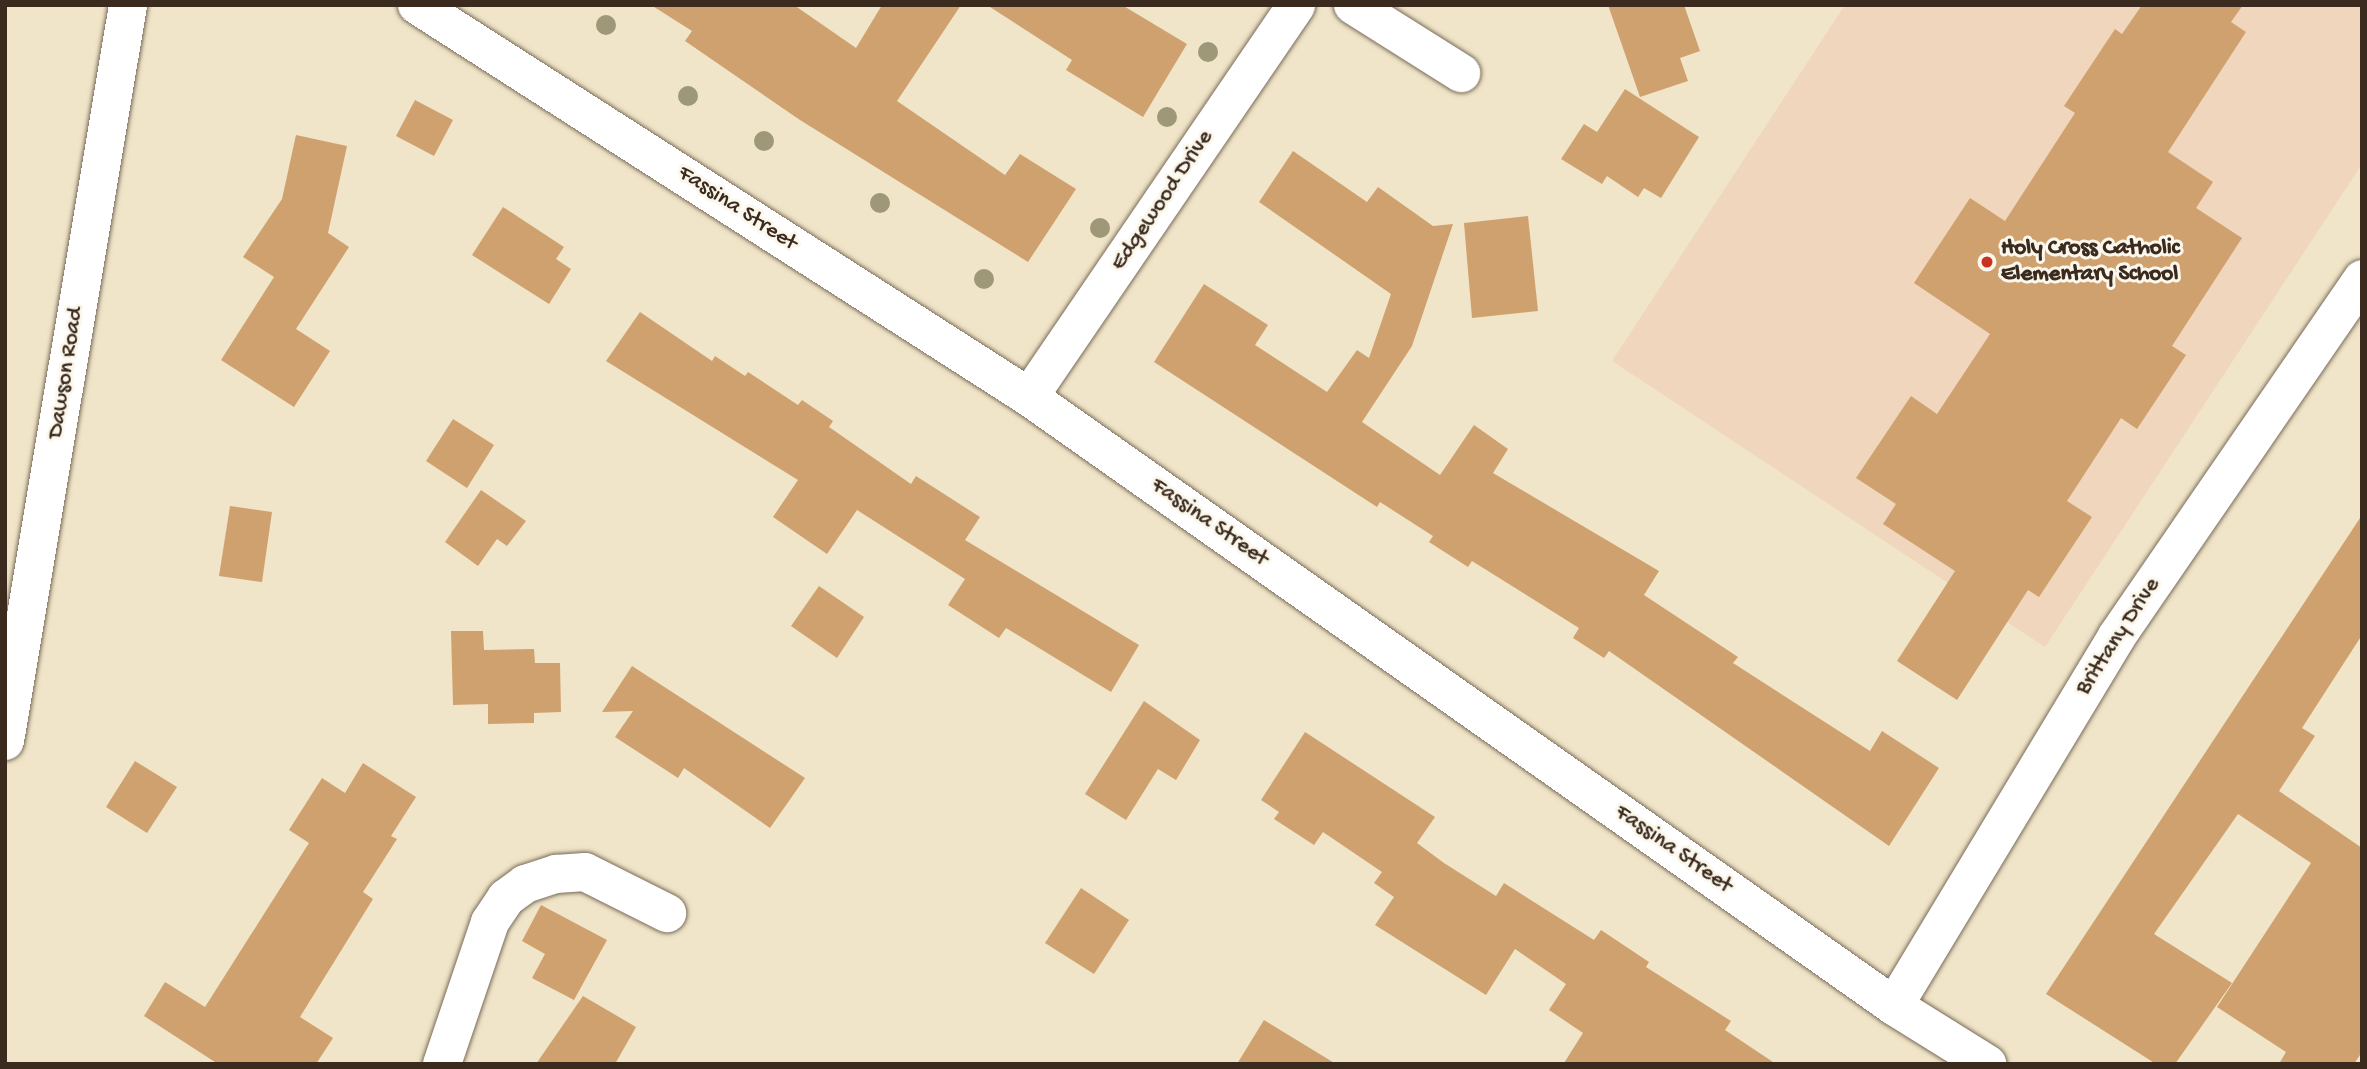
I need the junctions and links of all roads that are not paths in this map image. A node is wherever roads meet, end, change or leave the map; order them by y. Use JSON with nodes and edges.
{"nodes":[{"id":1,"x":128,"y":5,"type":"edge"},
{"id":2,"x":417,"y":5,"type":"edge"},
{"id":3,"x":1296,"y":5,"type":"edge"},
{"id":4,"x":1353,"y":5,"type":"edge"},
{"id":5,"x":1461,"y":72,"type":"dead end"},
{"id":6,"x":2362,"y":279,"type":"edge"},
{"id":7,"x":1029,"y":397,"type":"junction"},
{"id":8,"x":5,"y":741,"type":"edge"},
{"id":9,"x":667,"y":913,"type":"dead end"},
{"id":10,"x":1894,"y":1006,"type":"junction"},
{"id":11,"x":442,"y":1064,"type":"edge"},
{"id":12,"x":1987,"y":1064,"type":"edge"}],
"edges":[{"from":1,"to":8,"type":"street","name":"Dawson Road"},
{"from":2,"to":7,"type":"street","name":"Fassina Street"},
{"from":3,"to":7,"type":"street","name":"Edgewood Drive"},
{"from":4,"to":5,"type":"street"},
{"from":6,"to":10,"type":"street","name":"Brittany Drive"},
{"from":7,"to":10,"type":"street","name":"Fassina Street"},
{"from":9,"to":11,"type":"street"},
{"from":10,"to":12,"type":"street","name":"Fassina Street"}]}
